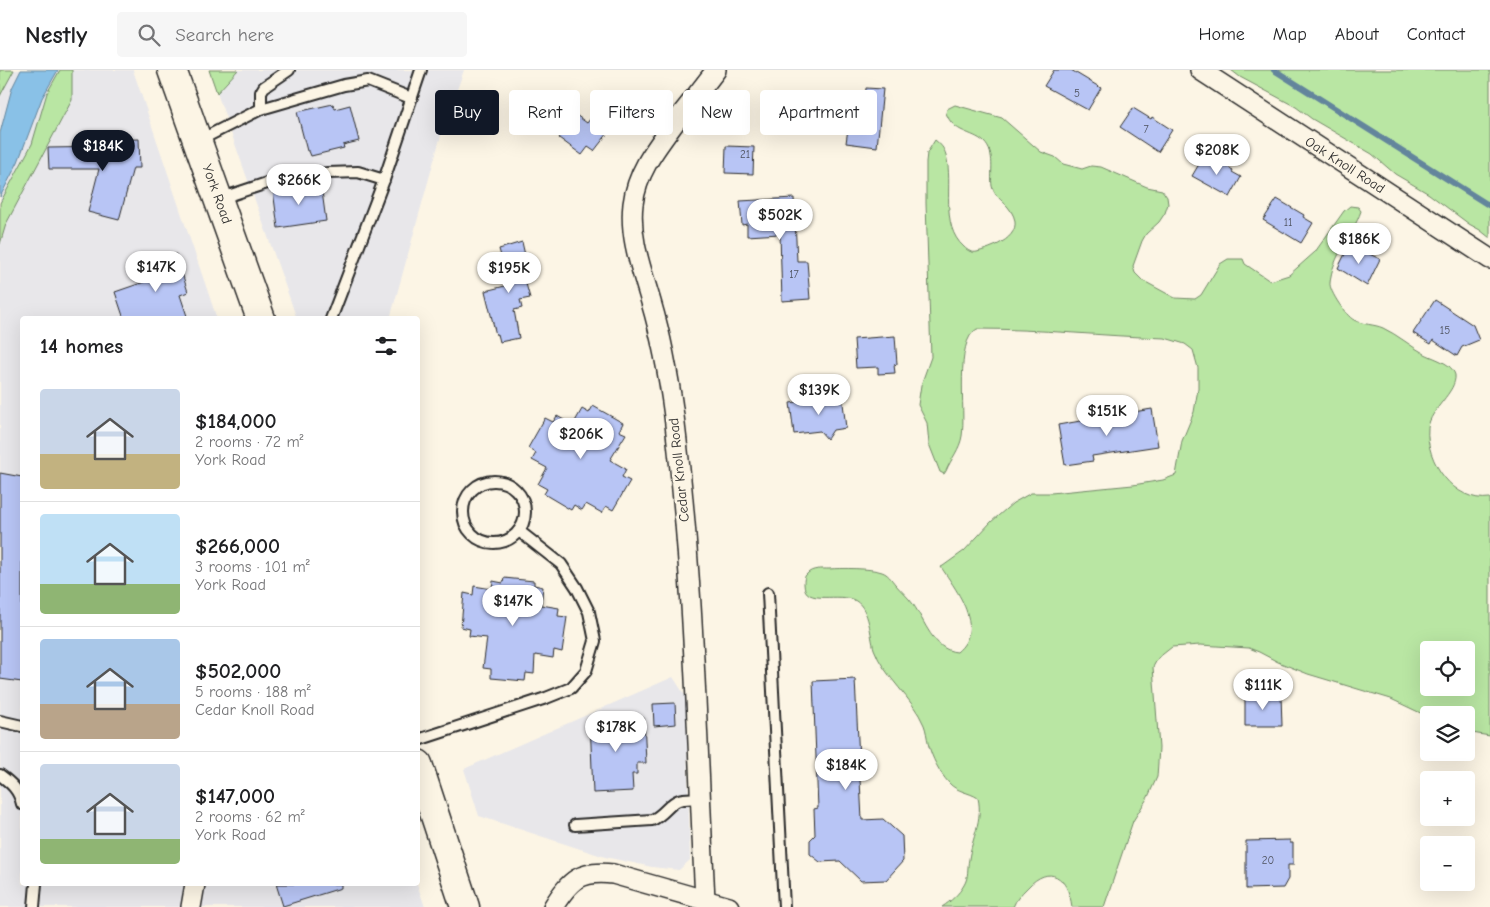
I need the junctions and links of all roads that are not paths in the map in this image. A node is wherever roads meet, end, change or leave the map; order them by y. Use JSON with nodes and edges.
{"nodes":[{"id":1,"x":172,"y":70,"type":"edge"},
{"id":2,"x":289,"y":70,"type":"edge"},
{"id":3,"x":421,"y":70,"type":"edge"},
{"id":4,"x":716,"y":70,"type":"edge"},
{"id":5,"x":1200,"y":70,"type":"edge"},
{"id":6,"x":412,"y":98,"type":"junction"},
{"id":7,"x":260,"y":109,"type":"junction"},
{"id":8,"x":197,"y":141,"type":"junction"},
{"id":9,"x":384,"y":180,"type":"junction"},
{"id":10,"x":218,"y":199,"type":"junction"},
{"id":11,"x":1490,"y":259,"type":"edge"},
{"id":12,"x":260,"y":316,"type":"edge"},
{"id":13,"x":332,"y":316,"type":"edge"},
{"id":14,"x":519,"y":531,"type":"junction"},
{"id":15,"x":768,"y":593,"type":"dead end"},
{"id":16,"x":0,"y":721,"type":"edge"},
{"id":17,"x":20,"y":726,"type":"edge"},
{"id":18,"x":420,"y":739,"type":"edge"},
{"id":19,"x":420,"y":770,"type":"edge"},
{"id":20,"x":0,"y":774,"type":"edge"},
{"id":21,"x":20,"y":794,"type":"edge"},
{"id":22,"x":700,"y":798,"type":"junction"},
{"id":23,"x":575,"y":825,"type":"dead end"},
{"id":24,"x":36,"y":886,"type":"edge"},
{"id":25,"x":195,"y":886,"type":"edge"},
{"id":26,"x":705,"y":900,"type":"junction"},
{"id":27,"x":34,"y":907,"type":"edge"},
{"id":28,"x":191,"y":907,"type":"edge"},
{"id":29,"x":465,"y":907,"type":"edge"},
{"id":30,"x":553,"y":907,"type":"edge"},
{"id":31,"x":729,"y":907,"type":"edge"},
{"id":32,"x":784,"y":907,"type":"edge"}],
"edges":[{"from":1,"to":8,"type":"main road","name":"York Road"},
{"from":2,"to":7,"type":"lane"},
{"from":3,"to":6,"type":"lane"},
{"from":4,"to":22,"type":"street","name":"Cedar Knoll Road"},
{"from":5,"to":11,"type":"street","name":"Oak Knoll Road"},
{"from":6,"to":7,"type":"lane"},
{"from":6,"to":9,"type":"lane"},
{"from":7,"to":8,"type":"lane"},
{"from":8,"to":10,"type":"main road","name":"York Road"},
{"from":9,"to":10,"type":"lane"},
{"from":9,"to":13,"type":"lane"},
{"from":10,"to":12,"type":"main road","name":"York Road"},
{"from":14,"to":14,"type":"lane"},
{"from":14,"to":18,"type":"lane"},
{"from":15,"to":32,"type":"lane"},
{"from":16,"to":17,"type":"lane"},
{"from":19,"to":29,"type":"main road"},
{"from":20,"to":21,"type":"lane"},
{"from":22,"to":23,"type":"lane"},
{"from":22,"to":26,"type":"street","name":"Cedar Knoll Road"},
{"from":24,"to":27,"type":"lane"},
{"from":25,"to":28,"type":"street"},
{"from":26,"to":30,"type":"street"},
{"from":26,"to":31,"type":"street"}]}
